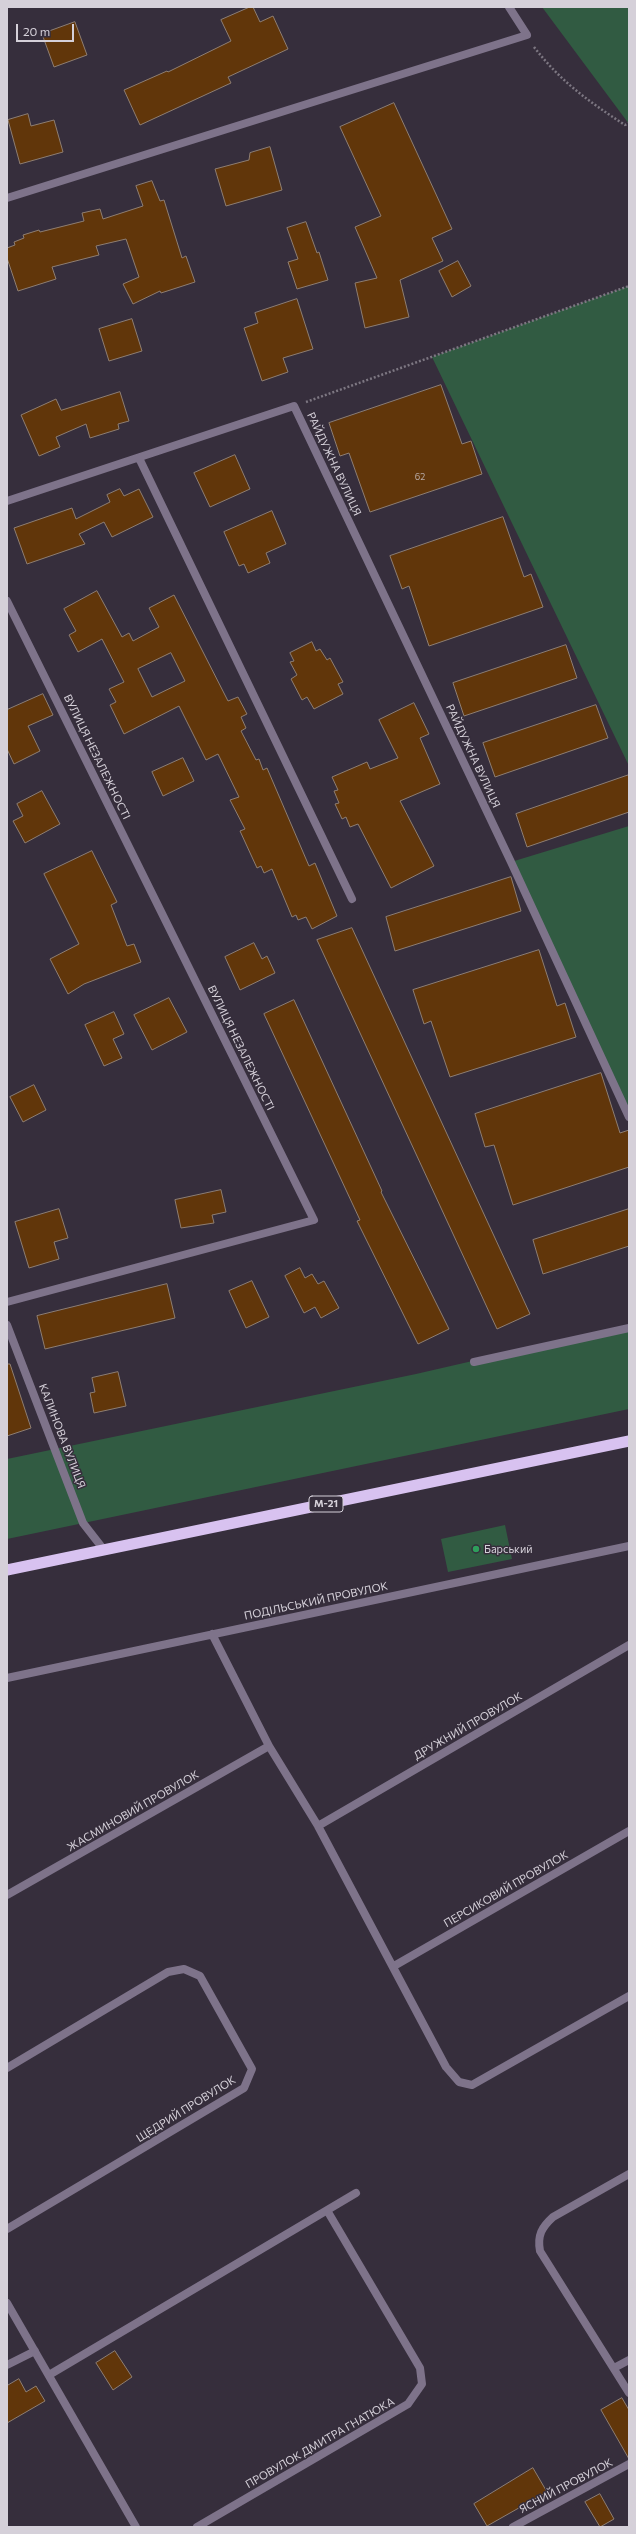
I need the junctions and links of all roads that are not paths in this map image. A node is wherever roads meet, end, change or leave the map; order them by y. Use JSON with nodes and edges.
{"nodes":[{"id":1,"x":509,"y":7,"type":"edge"},
{"id":2,"x":7,"y":198,"type":"edge"},
{"id":3,"x":139,"y":458,"type":"junction"},
{"id":4,"x":7,"y":501,"type":"edge"},
{"id":5,"x":7,"y":601,"type":"edge"},
{"id":6,"x":352,"y":899,"type":"dead end"},
{"id":7,"x":629,"y":1117,"type":"edge"},
{"id":8,"x":7,"y":1302,"type":"edge"},
{"id":9,"x":7,"y":1325,"type":"edge"},
{"id":10,"x":629,"y":1328,"type":"edge"},
{"id":11,"x":474,"y":1362,"type":"dead end"},
{"id":12,"x":629,"y":1441,"type":"edge"},
{"id":13,"x":629,"y":1546,"type":"edge"},
{"id":14,"x":104,"y":1550,"type":"junction"},
{"id":15,"x":7,"y":1570,"type":"edge"},
{"id":16,"x":212,"y":1634,"type":"junction"},
{"id":17,"x":629,"y":1644,"type":"edge"},
{"id":18,"x":7,"y":1678,"type":"edge"},
{"id":19,"x":269,"y":1746,"type":"junction"},
{"id":20,"x":318,"y":1826,"type":"junction"},
{"id":21,"x":629,"y":1831,"type":"edge"},
{"id":22,"x":7,"y":1895,"type":"edge"},
{"id":23,"x":394,"y":1966,"type":"junction"},
{"id":24,"x":629,"y":1996,"type":"edge"},
{"id":25,"x":7,"y":2068,"type":"edge"},
{"id":26,"x":629,"y":2174,"type":"edge"},
{"id":27,"x":356,"y":2193,"type":"dead end"},
{"id":28,"x":328,"y":2212,"type":"junction"},
{"id":29,"x":7,"y":2229,"type":"edge"},
{"id":30,"x":7,"y":2303,"type":"edge"},
{"id":31,"x":35,"y":2351,"type":"junction"},
{"id":32,"x":629,"y":2360,"type":"edge"},
{"id":33,"x":7,"y":2365,"type":"edge"},
{"id":34,"x":614,"y":2368,"type":"junction"},
{"id":35,"x":49,"y":2375,"type":"junction"},
{"id":36,"x":629,"y":2393,"type":"edge"},
{"id":37,"x":629,"y":2464,"type":"edge"},
{"id":38,"x":136,"y":2527,"type":"edge"},
{"id":39,"x":196,"y":2527,"type":"edge"},
{"id":40,"x":513,"y":2527,"type":"edge"}],
"edges":[{"from":1,"to":2,"type":"street"},
{"from":3,"to":4,"type":"street"},
{"from":3,"to":6,"type":"street"},
{"from":3,"to":7,"type":"street","name":"РАЙДУЖНА ВУЛИЦЯ"},
{"from":5,"to":8,"type":"street","name":"ВУЛИЦЯ НЕЗАЛЕЖНОСТІ"},
{"from":9,"to":14,"type":"street","name":"КАЛИНОВА ВУЛИЦЯ"},
{"from":10,"to":11,"type":"street"},
{"from":12,"to":14,"type":"highway","number":"М-21"},
{"from":13,"to":16,"type":"street","name":"ПОДІЛЬСЬКИЙ ПРОВУЛОК"},
{"from":14,"to":15,"type":"highway","number":"М-21"},
{"from":16,"to":18,"type":"street","name":"ПОДІЛЬСЬКИЙ ПРОВУЛОК"},
{"from":16,"to":19,"type":"street"},
{"from":17,"to":20,"type":"street","name":"ДРУЖНИЙ ПРОВУЛОК"},
{"from":19,"to":20,"type":"street"},
{"from":19,"to":22,"type":"street","name":"ЖАСМИНОВИЙ ПРОВУЛОК"},
{"from":20,"to":23,"type":"street"},
{"from":21,"to":23,"type":"street","name":"ПЕРСИКОВИЙ ПРОВУЛОК"},
{"from":23,"to":24,"type":"street"},
{"from":25,"to":29,"type":"street","name":"ЩЕДРИЙ ПРОВУЛОК"},
{"from":26,"to":34,"type":"street"},
{"from":27,"to":28,"type":"street"},
{"from":28,"to":35,"type":"street"},
{"from":28,"to":39,"type":"street","name":"ПРОВУЛОК ДМИТРА ГНАТЮКА"},
{"from":30,"to":31,"type":"street"},
{"from":31,"to":33,"type":"street"},
{"from":31,"to":35,"type":"street"},
{"from":32,"to":34,"type":"street"},
{"from":34,"to":36,"type":"street"},
{"from":35,"to":38,"type":"street"},
{"from":37,"to":40,"type":"street","name":"ЯСНИЙ ПРОВУЛОК"}]}
